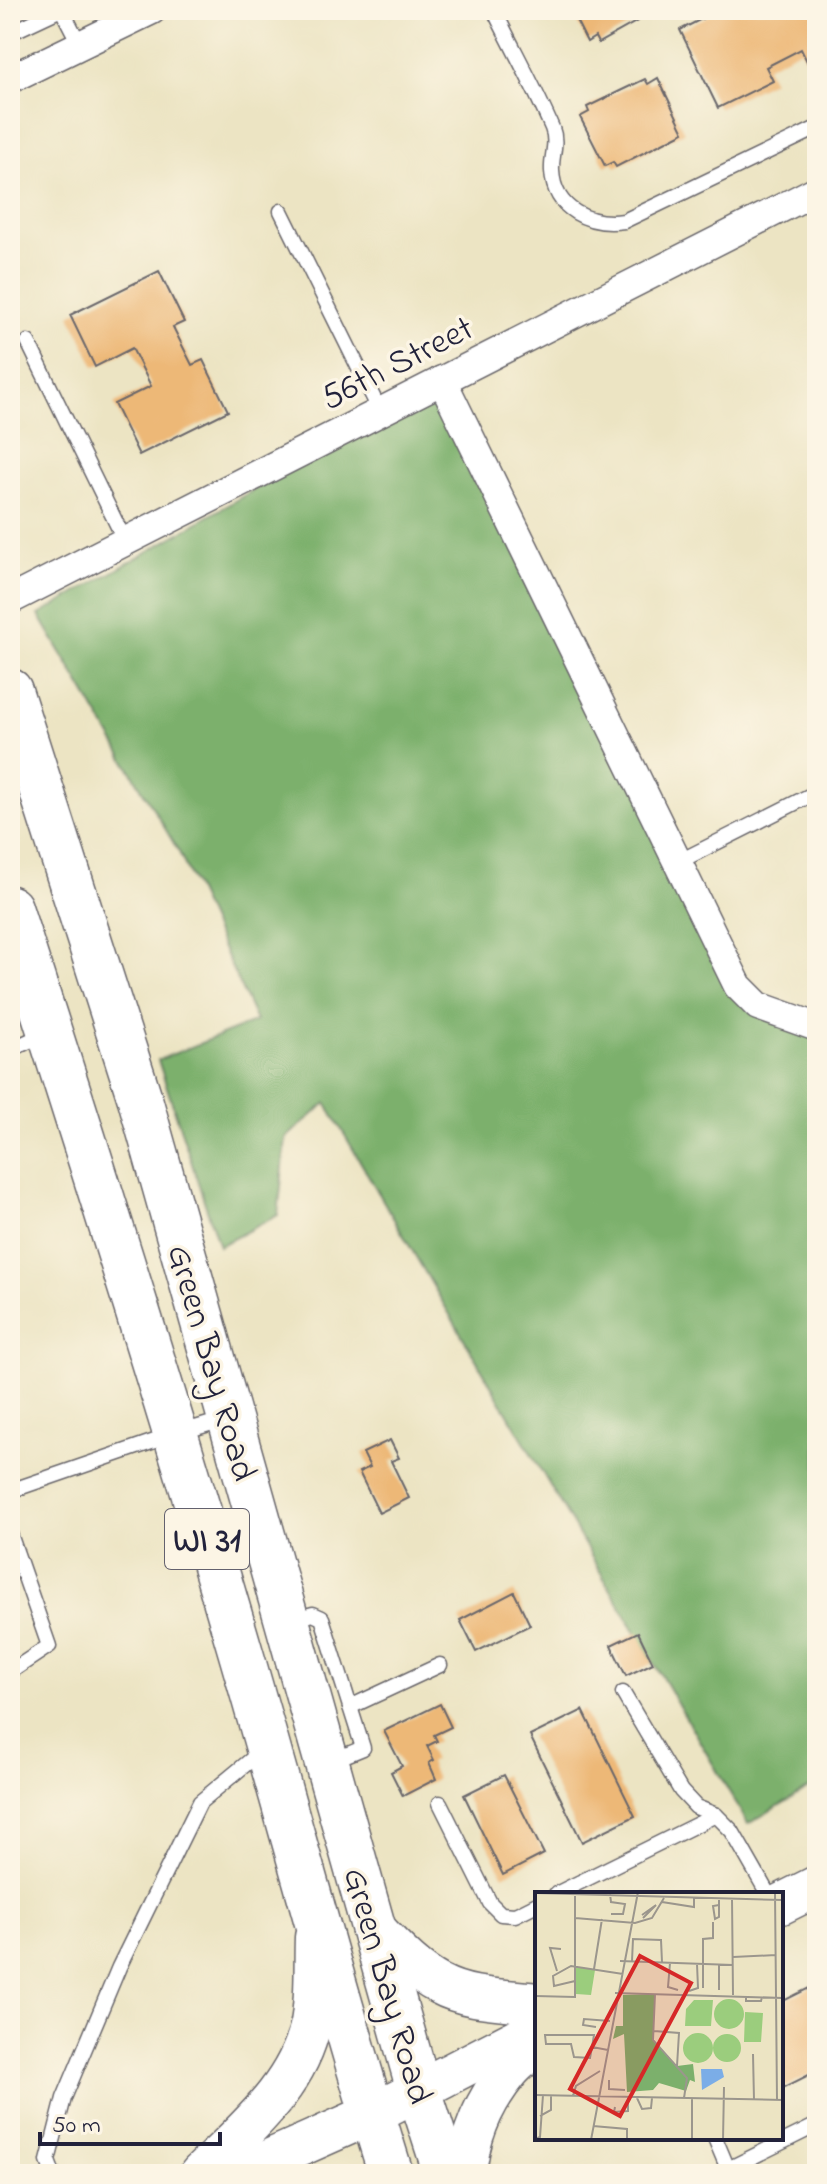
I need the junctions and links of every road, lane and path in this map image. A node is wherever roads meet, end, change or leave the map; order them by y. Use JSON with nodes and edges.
{"nodes":[{"id":1,"x":60,"y":10,"type":"edge"},
{"id":2,"x":152,"y":10,"type":"edge"},
{"id":3,"x":494,"y":10,"type":"edge"},
{"id":4,"x":10,"y":33,"type":"edge"},
{"id":5,"x":80,"y":45,"type":"junction"},
{"id":6,"x":10,"y":79,"type":"edge"},
{"id":7,"x":817,"y":128,"type":"edge"},
{"id":8,"x":817,"y":190,"type":"edge"},
{"id":9,"x":281,"y":211,"type":"dead end"},
{"id":10,"x":28,"y":342,"type":"dead end"},
{"id":11,"x":442,"y":380,"type":"junction"},
{"id":12,"x":380,"y":411,"type":"junction"},
{"id":13,"x":125,"y":541,"type":"junction"},
{"id":14,"x":10,"y":600,"type":"edge"},
{"id":15,"x":10,"y":691,"type":"edge"},
{"id":16,"x":817,"y":792,"type":"edge"},
{"id":17,"x":676,"y":863,"type":"junction"},
{"id":18,"x":10,"y":908,"type":"edge"},
{"id":19,"x":817,"y":1027,"type":"edge"},
{"id":20,"x":50,"y":1031,"type":"junction"},
{"id":21,"x":10,"y":1050,"type":"edge"},
{"id":22,"x":230,"y":1418,"type":"junction"},
{"id":23,"x":175,"y":1434,"type":"junction"},
{"id":24,"x":10,"y":1491,"type":"edge"},
{"id":25,"x":10,"y":1534,"type":"edge"},
{"id":26,"x":287,"y":1621,"type":"junction"},
{"id":27,"x":440,"y":1665,"type":"dead end"},
{"id":28,"x":10,"y":1672,"type":"edge"},
{"id":29,"x":623,"y":1693,"type":"dead end"},
{"id":30,"x":350,"y":1707,"type":"junction"},
{"id":31,"x":267,"y":1746,"type":"junction"},
{"id":32,"x":327,"y":1763,"type":"junction"},
{"id":33,"x":440,"y":1803,"type":"dead end"},
{"id":34,"x":716,"y":1815,"type":"junction"},
{"id":35,"x":560,"y":1892,"type":"edge"},
{"id":36,"x":797,"y":1896,"type":"edge"},
{"id":37,"x":535,"y":1905,"type":"edge"},
{"id":38,"x":316,"y":1921,"type":"junction"},
{"id":39,"x":373,"y":1927,"type":"junction"},
{"id":40,"x":535,"y":2003,"type":"edge"},
{"id":41,"x":535,"y":2030,"type":"edge"},
{"id":42,"x":535,"y":2047,"type":"edge"},
{"id":43,"x":419,"y":2090,"type":"junction"},
{"id":44,"x":372,"y":2114,"type":"junction"},
{"id":45,"x":817,"y":2125,"type":"edge"},
{"id":46,"x":716,"y":2140,"type":"edge"},
{"id":47,"x":729,"y":2172,"type":"edge"},
{"id":48,"x":53,"y":2174,"type":"edge"},
{"id":49,"x":200,"y":2174,"type":"edge"},
{"id":50,"x":237,"y":2174,"type":"edge"},
{"id":51,"x":391,"y":2174,"type":"edge"},
{"id":52,"x":446,"y":2174,"type":"edge"},
{"id":53,"x":466,"y":2174,"type":"edge"}],
"edges":[{"from":1,"to":4,"type":"lane"},
{"from":1,"to":5,"type":"lane"},
{"from":2,"to":5,"type":"street"},
{"from":3,"to":7,"type":"lane"},
{"from":5,"to":6,"type":"street"},
{"from":8,"to":11,"type":"street","name":"56th Street"},
{"from":9,"to":12,"type":"lane"},
{"from":10,"to":13,"type":"lane"},
{"from":11,"to":12,"type":"street","name":"56th Street"},
{"from":11,"to":17,"type":"street"},
{"from":12,"to":13,"type":"street","name":"56th Street"},
{"from":13,"to":14,"type":"street","name":"56th Street"},
{"from":15,"to":22,"type":"main road","name":"Green Bay Road","number":"WI 31"},
{"from":16,"to":17,"type":"lane"},
{"from":17,"to":19,"type":"street"},
{"from":18,"to":20,"type":"main road","name":"Green Bay Road","number":"WI 31"},
{"from":20,"to":21,"type":"lane"},
{"from":20,"to":23,"type":"main road","name":"Green Bay Road","number":"WI 31"},
{"from":22,"to":23,"type":"lane"},
{"from":22,"to":26,"type":"main road","name":"Green Bay Road","number":"WI 31"},
{"from":23,"to":24,"type":"lane"},
{"from":23,"to":31,"type":"main road","name":"Green Bay Road","number":"WI 31"},
{"from":25,"to":28,"type":"lane"},
{"from":26,"to":30,"type":"lane"},
{"from":26,"to":32,"type":"main road","name":"Green Bay Road","number":"WI 31"},
{"from":27,"to":30,"type":"lane"},
{"from":29,"to":34,"type":"lane"},
{"from":30,"to":32,"type":"lane"},
{"from":31,"to":38,"type":"main road","name":"Green Bay Road","number":"WI 31"},
{"from":31,"to":48,"type":"lane"},
{"from":32,"to":39,"type":"main road","name":"Green Bay Road","number":"WI 31"},
{"from":33,"to":37,"type":"lane"},
{"from":34,"to":35,"type":"lane"},
{"from":34,"to":36,"type":"lane"},
{"from":38,"to":44,"type":"main road","name":"Green Bay Road","number":"WI 31"},
{"from":38,"to":49,"type":"street"},
{"from":39,"to":40,"type":"street"},
{"from":39,"to":43,"type":"main road","name":"Green Bay Road","number":"WI 31"},
{"from":41,"to":43,"type":"street"},
{"from":42,"to":53,"type":"street"},
{"from":43,"to":44,"type":"street"},
{"from":43,"to":52,"type":"main road","name":"Green Bay Road","number":"WI 31"},
{"from":44,"to":50,"type":"street"},
{"from":44,"to":51,"type":"main road","name":"Green Bay Road","number":"WI 31"},
{"from":45,"to":47,"type":"lane"},
{"from":46,"to":47,"type":"lane"}]}
